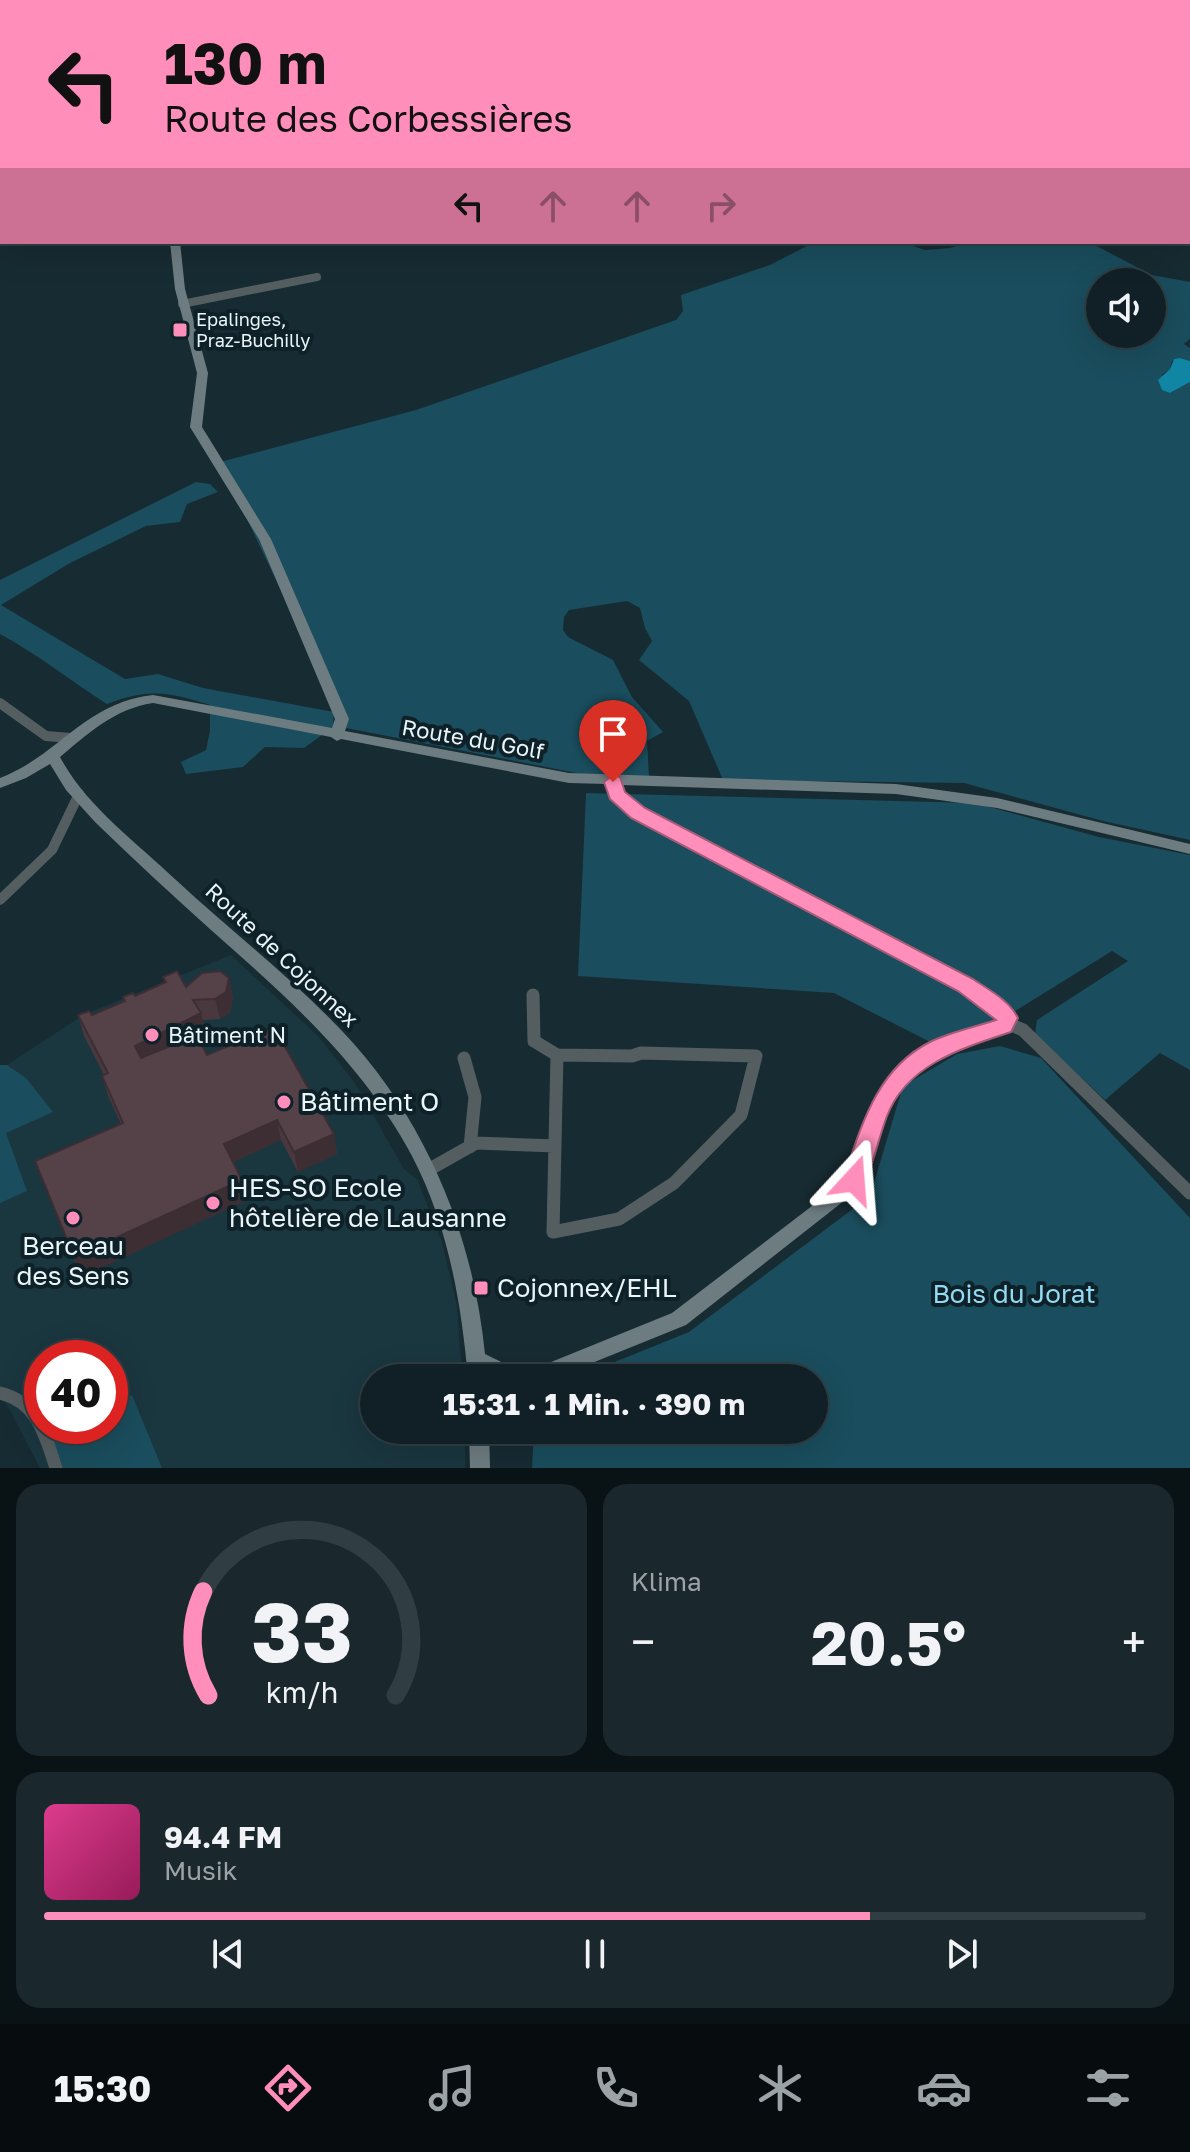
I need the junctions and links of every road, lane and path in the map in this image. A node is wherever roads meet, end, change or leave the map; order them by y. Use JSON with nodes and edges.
{"nodes":[{"id":1,"x":175,"y":244,"type":"edge"},
{"id":2,"x":317,"y":277,"type":"dead end"},
{"id":3,"x":182,"y":304,"type":"junction"},
{"id":4,"x":0,"y":703,"type":"edge"},
{"id":5,"x":46,"y":736,"type":"junction"},
{"id":6,"x":337,"y":736,"type":"junction"},
{"id":7,"x":71,"y":738,"type":"junction"},
{"id":8,"x":52,"y":755,"type":"junction"},
{"id":9,"x":613,"y":782,"type":"junction"},
{"id":10,"x":0,"y":783,"type":"edge"},
{"id":11,"x":79,"y":794,"type":"junction"},
{"id":12,"x":1190,"y":849,"type":"edge"},
{"id":13,"x":0,"y":900,"type":"edge"},
{"id":14,"x":533,"y":995,"type":"dead end"},
{"id":15,"x":1007,"y":1023,"type":"junction"},
{"id":16,"x":557,"y":1055,"type":"junction"},
{"id":17,"x":464,"y":1058,"type":"dead end"},
{"id":18,"x":555,"y":1146,"type":"junction"},
{"id":19,"x":470,"y":1147,"type":"junction"},
{"id":20,"x":430,"y":1169,"type":"junction"},
{"id":21,"x":1190,"y":1193,"type":"edge"},
{"id":22,"x":476,"y":1364,"type":"edge"},
{"id":23,"x":567,"y":1364,"type":"edge"},
{"id":24,"x":0,"y":1393,"type":"edge"},
{"id":25,"x":480,"y":1444,"type":"edge"},
{"id":26,"x":56,"y":1468,"type":"edge"},
{"id":27,"x":480,"y":1468,"type":"edge"}],
"edges":[{"from":1,"to":3,"type":"street"},
{"from":2,"to":3,"type":"street"},
{"from":3,"to":6,"type":"street"},
{"from":4,"to":5,"type":"street"},
{"from":5,"to":7,"type":"street"},
{"from":5,"to":8,"type":"street"},
{"from":6,"to":7,"type":"street","name":"Route du Golf"},
{"from":6,"to":9,"type":"street","name":"Route du Golf"},
{"from":7,"to":8,"type":"street","name":"Route du Golf"},
{"from":8,"to":10,"type":"street","name":"Route du Golf"},
{"from":8,"to":11,"type":"street","name":"Route de Cojonnex"},
{"from":9,"to":12,"type":"street","name":"Route du Golf"},
{"from":9,"to":15,"type":"street"},
{"from":11,"to":13,"type":"street"},
{"from":11,"to":20,"type":"street","name":"Route de Cojonnex"},
{"from":14,"to":16,"type":"street"},
{"from":15,"to":21,"type":"street"},
{"from":15,"to":23,"type":"street"},
{"from":16,"to":18,"type":"street"},
{"from":16,"to":18,"type":"street"},
{"from":17,"to":19,"type":"street"},
{"from":18,"to":19,"type":"street"},
{"from":19,"to":20,"type":"street"},
{"from":20,"to":22,"type":"street","name":"Route de Cojonnex"},
{"from":24,"to":26,"type":"street"},
{"from":25,"to":27,"type":"street"}]}
